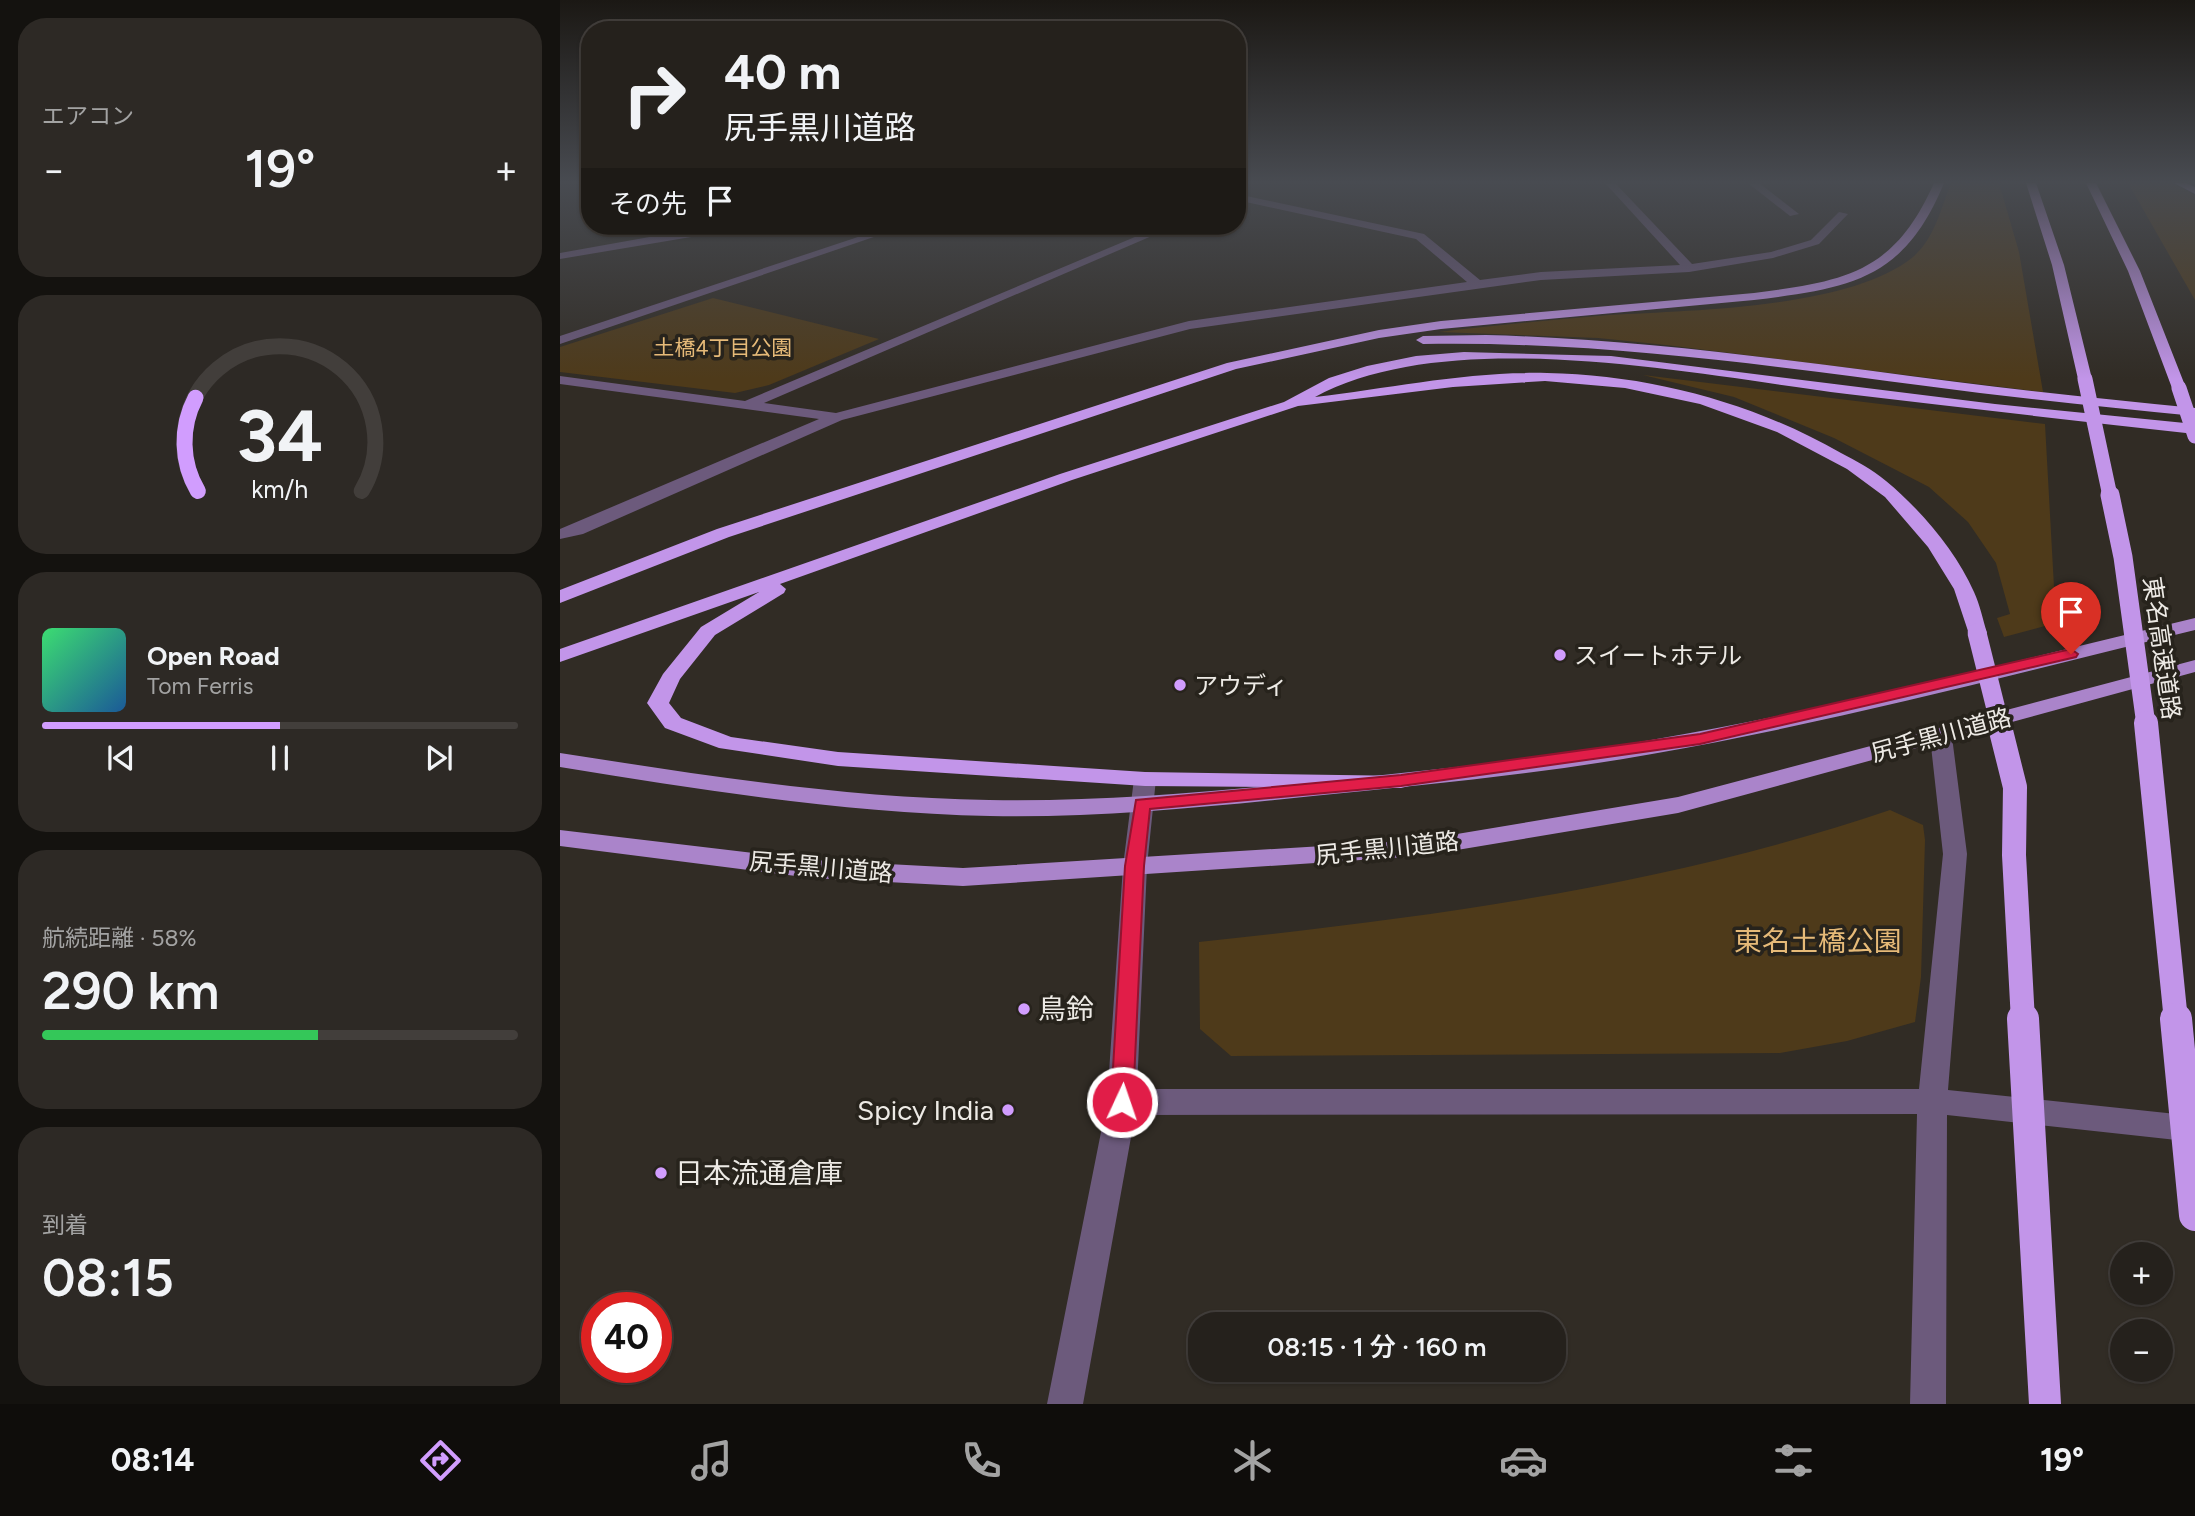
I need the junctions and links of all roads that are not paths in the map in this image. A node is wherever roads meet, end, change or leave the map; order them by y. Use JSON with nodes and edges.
{"nodes":[{"id":1,"x":605,"y":249,"type":"edge"},
{"id":2,"x":834,"y":249,"type":"edge"},
{"id":3,"x":1117,"y":249,"type":"edge"},
{"id":4,"x":1435,"y":249,"type":"edge"},
{"id":5,"x":1671,"y":249,"type":"edge"},
{"id":6,"x":1794,"y":249,"type":"edge"},
{"id":7,"x":1900,"y":249,"type":"edge"},
{"id":8,"x":2053,"y":249,"type":"edge"},
{"id":9,"x":2123,"y":249,"type":"edge"},
{"id":10,"x":560,"y":256,"type":"edge"},
{"id":11,"x":1689,"y":268,"type":"junction"},
{"id":12,"x":1477,"y":284,"type":"junction"},
{"id":13,"x":560,"y":341,"type":"edge"},
{"id":14,"x":1299,"y":351,"type":"junction"},
{"id":15,"x":560,"y":380,"type":"edge"},
{"id":16,"x":747,"y":405,"type":"junction"},
{"id":17,"x":1289,"y":405,"type":"junction"},
{"id":18,"x":2195,"y":412,"type":"edge"},
{"id":19,"x":837,"y":417,"type":"junction"},
{"id":20,"x":2195,"y":429,"type":"edge"},
{"id":21,"x":2195,"y":436,"type":"edge"},
{"id":22,"x":560,"y":534,"type":"edge"},
{"id":23,"x":811,"y":568,"type":"junction"},
{"id":24,"x":625,"y":571,"type":"junction"},
{"id":25,"x":560,"y":590,"type":"edge"},
{"id":26,"x":560,"y":597,"type":"edge"},
{"id":27,"x":2195,"y":624,"type":"edge"},
{"id":28,"x":560,"y":656,"type":"edge"},
{"id":29,"x":2195,"y":666,"type":"edge"},
{"id":30,"x":1941,"y":737,"type":"junction"},
{"id":31,"x":560,"y":760,"type":"edge"},
{"id":32,"x":1143,"y":792,"type":"junction"},
{"id":33,"x":560,"y":838,"type":"edge"},
{"id":34,"x":1135,"y":866,"type":"junction"},
{"id":35,"x":1932,"y":1101,"type":"junction"},
{"id":36,"x":1122,"y":1102,"type":"junction"},
{"id":37,"x":2195,"y":1129,"type":"edge"},
{"id":38,"x":2195,"y":1215,"type":"edge"},
{"id":39,"x":1065,"y":1404,"type":"edge"},
{"id":40,"x":1928,"y":1404,"type":"edge"},
{"id":41,"x":2045,"y":1404,"type":"edge"}],
"edges":[{"from":1,"to":10,"type":"street"},
{"from":2,"to":13,"type":"street"},
{"from":3,"to":16,"type":"street"},
{"from":4,"to":12,"type":"street"},
{"from":5,"to":11,"type":"street"},
{"from":6,"to":11,"type":"street"},
{"from":7,"to":14,"type":"highway"},
{"from":8,"to":38,"type":"highway","name":"東名高速道路","bridge":true},
{"from":9,"to":21,"type":"highway","bridge":true},
{"from":11,"to":12,"type":"street"},
{"from":12,"to":19,"type":"street"},
{"from":14,"to":18,"type":"highway"},
{"from":14,"to":24,"type":"highway"},
{"from":15,"to":16,"type":"street"},
{"from":16,"to":19,"type":"street"},
{"from":17,"to":20,"type":"highway"},
{"from":17,"to":23,"type":"highway"},
{"from":17,"to":41,"type":"highway","bridge":true},
{"from":19,"to":22,"type":"street"},
{"from":23,"to":28,"type":"highway"},
{"from":23,"to":32,"type":"highway"},
{"from":24,"to":25,"type":"highway"},
{"from":24,"to":26,"type":"highway"},
{"from":27,"to":32,"type":"main road","name":"尻手黒川道路"},
{"from":29,"to":30,"type":"main road","name":"尻手黒川道路"},
{"from":30,"to":34,"type":"main road","name":"尻手黒川道路"},
{"from":30,"to":35,"type":"street"},
{"from":31,"to":32,"type":"main road","name":"尻手黒川道路"},
{"from":32,"to":34,"type":"street"},
{"from":33,"to":34,"type":"main road","name":"尻手黒川道路"},
{"from":34,"to":36,"type":"street"},
{"from":35,"to":36,"type":"street"},
{"from":35,"to":37,"type":"street"},
{"from":35,"to":40,"type":"street"},
{"from":36,"to":39,"type":"street"}]}
